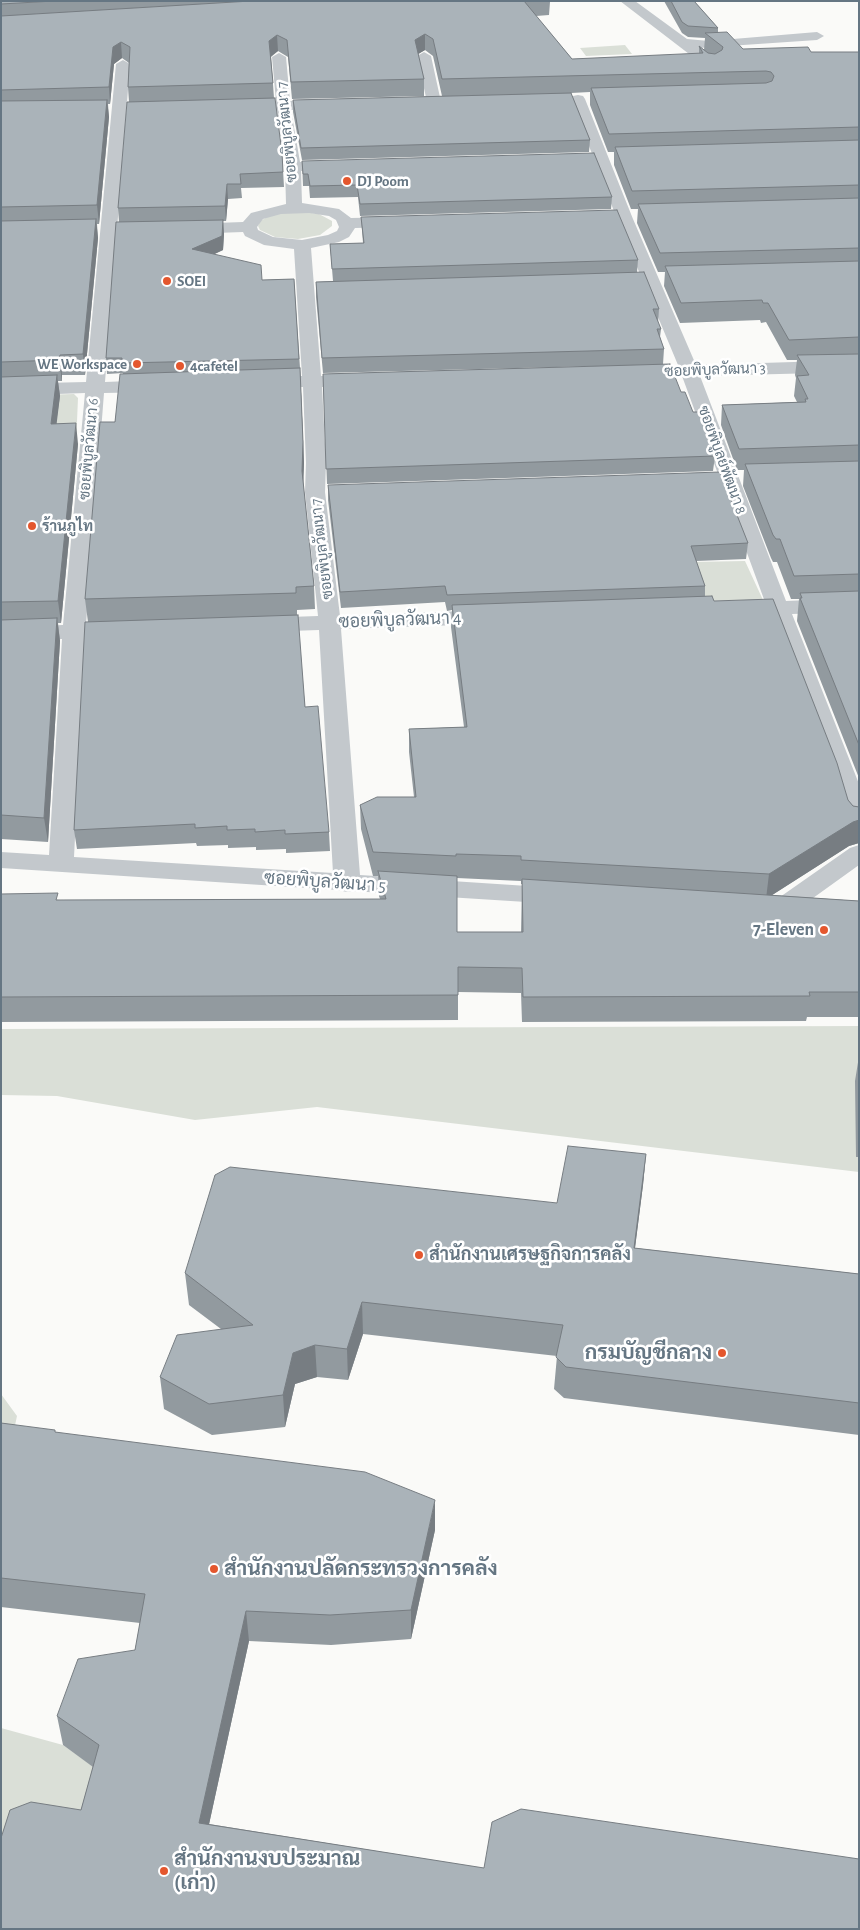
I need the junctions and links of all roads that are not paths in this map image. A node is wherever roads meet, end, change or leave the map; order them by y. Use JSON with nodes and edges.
{"nodes":[{"id":1,"x":626,"y":1,"type":"edge"},
{"id":2,"x":817,"y":36,"type":"dead end"},
{"id":3,"x":683,"y":43,"type":"junction"},
{"id":4,"x":424,"y":56,"type":"edge"},
{"id":5,"x":279,"y":57,"type":"edge"},
{"id":6,"x":706,"y":60,"type":"edge"},
{"id":7,"x":123,"y":64,"type":"edge"},
{"id":8,"x":578,"y":99,"type":"edge"},
{"id":9,"x":452,"y":101,"type":"edge"},
{"id":10,"x":418,"y":102,"type":"edge"},
{"id":11,"x":434,"y":102,"type":"junction"},
{"id":12,"x":341,"y":104,"type":"edge"},
{"id":13,"x":284,"y":106,"type":"junction"},
{"id":14,"x":226,"y":107,"type":"edge"},
{"id":15,"x":359,"y":165,"type":"edge"},
{"id":16,"x":293,"y":167,"type":"junction"},
{"id":17,"x":294,"y":208,"type":"junction"},
{"id":18,"x":414,"y":222,"type":"edge"},
{"id":19,"x":347,"y":223,"type":"junction"},
{"id":20,"x":249,"y":227,"type":"junction"},
{"id":21,"x":169,"y":229,"type":"edge"},
{"id":22,"x":115,"y":230,"type":"junction"},
{"id":23,"x":89,"y":231,"type":"edge"},
{"id":24,"x":302,"y":245,"type":"junction"},
{"id":25,"x":859,"y":366,"type":"edge"},
{"id":26,"x":689,"y":370,"type":"junction"},
{"id":27,"x":620,"y":372,"type":"edge"},
{"id":28,"x":380,"y":379,"type":"edge"},
{"id":29,"x":312,"y":381,"type":"junction"},
{"id":30,"x":243,"y":383,"type":"edge"},
{"id":31,"x":174,"y":385,"type":"edge"},
{"id":32,"x":95,"y":388,"type":"junction"},
{"id":33,"x":1,"y":390,"type":"edge"},
{"id":34,"x":859,"y":605,"type":"edge"},
{"id":35,"x":778,"y":608,"type":"junction"},
{"id":36,"x":719,"y":610,"type":"edge"},
{"id":37,"x":510,"y":617,"type":"edge"},
{"id":38,"x":330,"y":622,"type":"junction"},
{"id":39,"x":241,"y":626,"type":"edge"},
{"id":40,"x":143,"y":629,"type":"edge"},
{"id":41,"x":74,"y":632,"type":"junction"},
{"id":42,"x":1,"y":634,"type":"edge"},
{"id":43,"x":847,"y":755,"type":"edge"},
{"id":44,"x":859,"y":824,"type":"edge"},
{"id":45,"x":859,"y":853,"type":"edge"},
{"id":46,"x":1,"y":860,"type":"edge"},
{"id":47,"x":61,"y":864,"type":"junction"},
{"id":48,"x":347,"y":884,"type":"junction"},
{"id":49,"x":580,"y":898,"type":"edge"},
{"id":50,"x":812,"y":913,"type":"edge"}],
"edges":[{"from":1,"to":3,"type":"street"},
{"from":2,"to":3,"type":"street"},
{"from":3,"to":6,"type":"street"},
{"from":4,"to":11,"type":"street"},
{"from":5,"to":13,"type":"street","name":"ซอยพิบูลวัฒนา 7"},
{"from":7,"to":22,"type":"street","name":"ซอยพิบูลวัฒนา 6"},
{"from":8,"to":26,"type":"street","name":"ซอยพิบูลย์พัฒนา 8"},
{"from":9,"to":11,"type":"street"},
{"from":10,"to":11,"type":"street"},
{"from":12,"to":13,"type":"street"},
{"from":13,"to":14,"type":"street"},
{"from":13,"to":16,"type":"street","name":"ซอยพิบูลวัฒนา 7"},
{"from":15,"to":16,"type":"street"},
{"from":16,"to":17,"type":"street","name":"ซอยพิบูลวัฒนา 7"},
{"from":17,"to":19,"type":"street"},
{"from":17,"to":20,"type":"street"},
{"from":18,"to":19,"type":"street"},
{"from":19,"to":24,"type":"street"},
{"from":20,"to":21,"type":"street"},
{"from":20,"to":24,"type":"street"},
{"from":22,"to":23,"type":"street"},
{"from":22,"to":32,"type":"street","name":"ซอยพิบูลวัฒนา 6"},
{"from":24,"to":29,"type":"street","name":"ซอยพิบูลวัฒนา 7"},
{"from":25,"to":26,"type":"street","name":"ซอยพิบูลวัฒนา 3"},
{"from":26,"to":27,"type":"street","name":"ซอยพิบูลวัฒนา 3"},
{"from":26,"to":35,"type":"street","name":"ซอยพิบูลย์พัฒนา 8"},
{"from":28,"to":29,"type":"street"},
{"from":29,"to":30,"type":"street"},
{"from":29,"to":38,"type":"street","name":"ซอยพิบูลวัฒนา 7"},
{"from":31,"to":32,"type":"street"},
{"from":32,"to":33,"type":"street"},
{"from":32,"to":41,"type":"street","name":"ซอยพิบูลวัฒนา 6"},
{"from":34,"to":35,"type":"street"},
{"from":35,"to":36,"type":"street"},
{"from":35,"to":43,"type":"street","name":"ซอยพิบูลย์พัฒนา 8"},
{"from":37,"to":38,"type":"street","name":"ซอยพิบูลวัฒนา 4"},
{"from":38,"to":39,"type":"street","name":"ซอยพิบูลวัฒนา 4"},
{"from":38,"to":48,"type":"street","name":"ซอยพิบูลวัฒนา 7"},
{"from":40,"to":41,"type":"street"},
{"from":41,"to":42,"type":"street"},
{"from":41,"to":47,"type":"street","name":"ซอยพิบูลวัฒนา 6"},
{"from":43,"to":44,"type":"street","name":"ซอยพิบูลย์พัฒนา 8"},
{"from":45,"to":50,"type":"street"},
{"from":46,"to":47,"type":"street","name":"ซอยพิบูลวัฒนา 5"},
{"from":47,"to":48,"type":"street","name":"ซอยพิบูลวัฒนา 5"},
{"from":48,"to":49,"type":"street","name":"ซอยพิบูลวัฒนา 5"}]}
